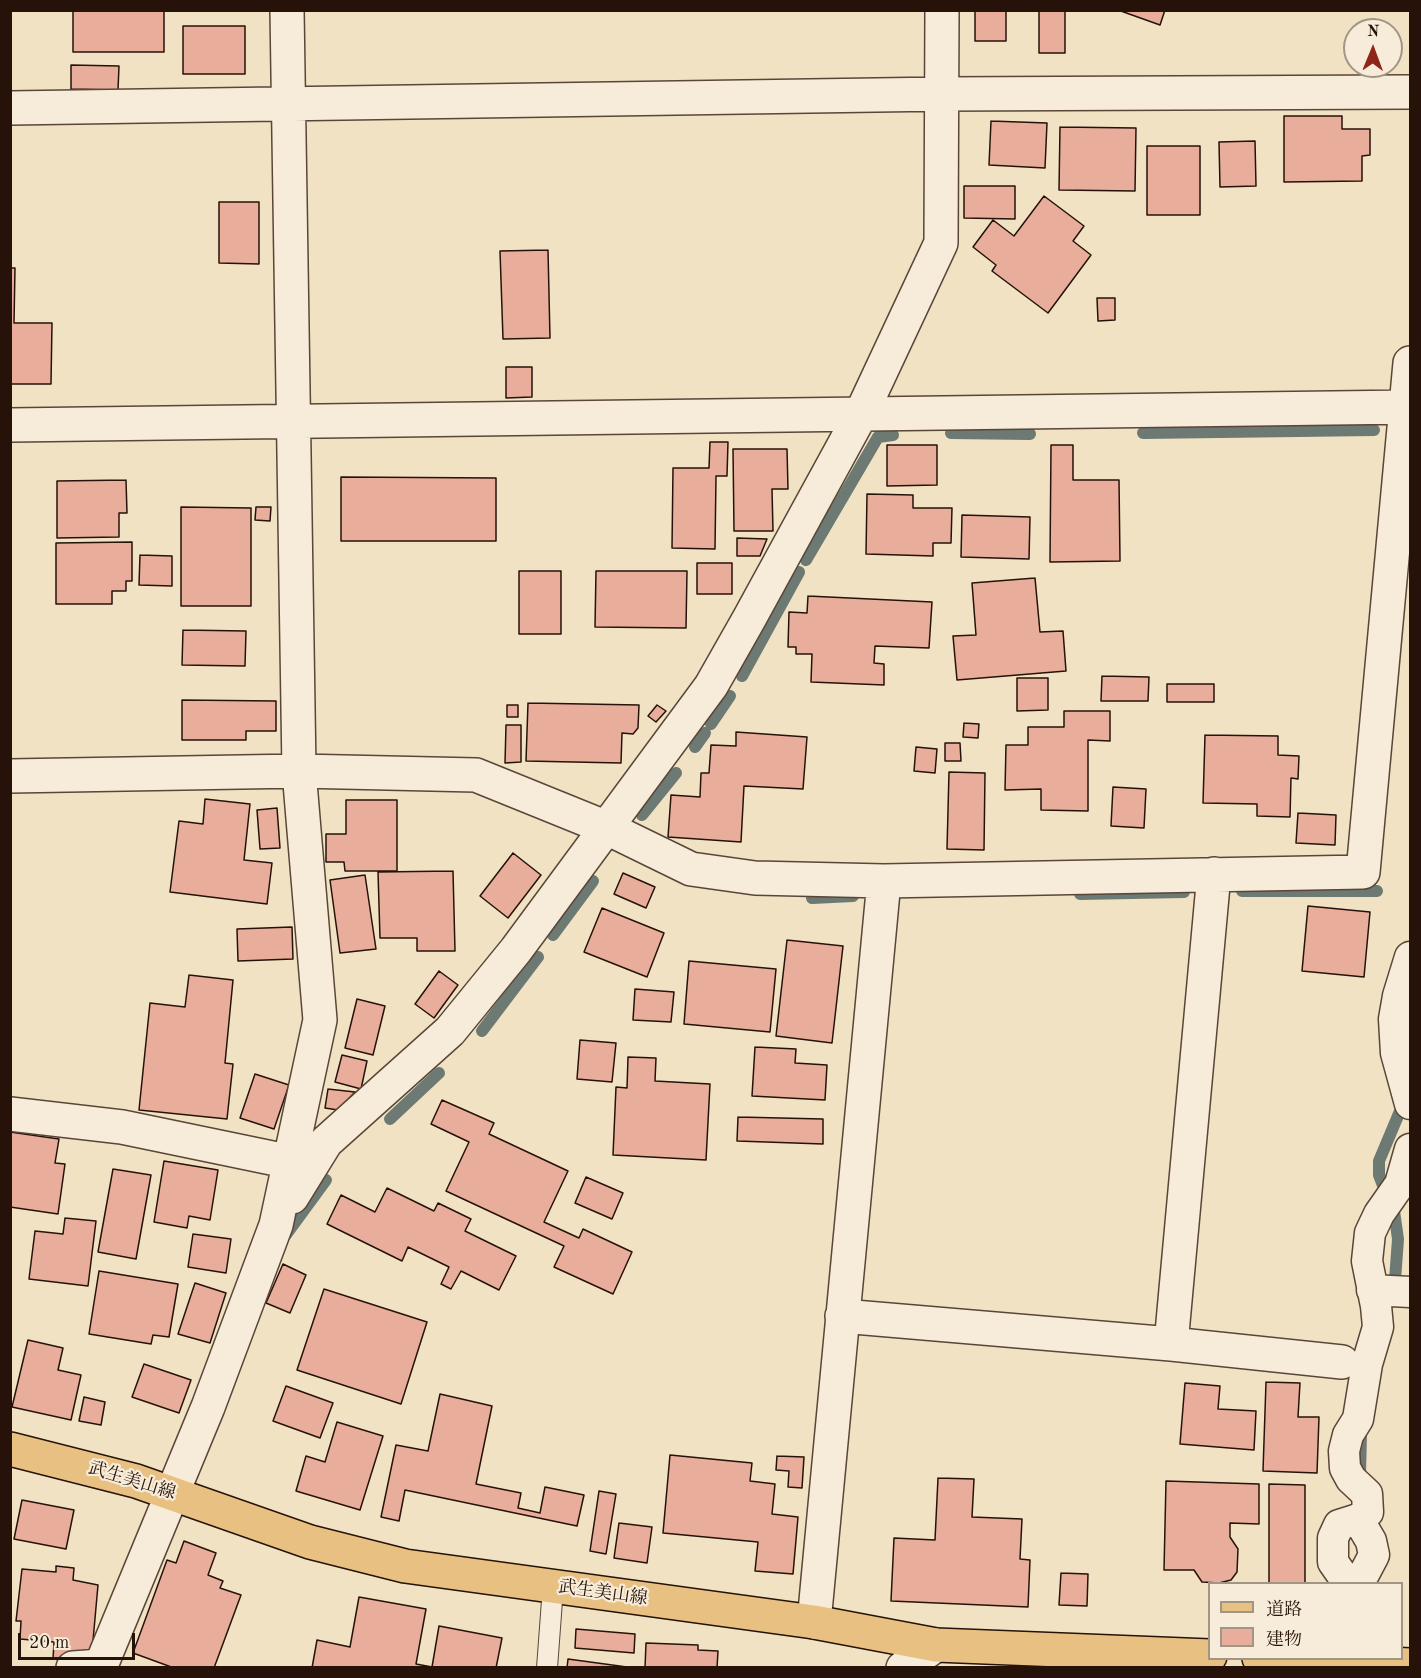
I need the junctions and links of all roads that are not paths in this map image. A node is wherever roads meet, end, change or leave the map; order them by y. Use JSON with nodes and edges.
{"nodes":[{"id":1,"x":287,"y":10,"type":"edge"},
{"id":2,"x":942,"y":10,"type":"edge"},
{"id":3,"x":1410,"y":92,"type":"edge"},
{"id":4,"x":943,"y":94,"type":"junction"},
{"id":5,"x":288,"y":105,"type":"junction"},
{"id":6,"x":10,"y":108,"type":"edge"},
{"id":7,"x":1410,"y":363,"type":"edge"},
{"id":8,"x":1408,"y":407,"type":"edge"},
{"id":9,"x":861,"y":414,"type":"junction"},
{"id":10,"x":293,"y":422,"type":"junction"},
{"id":11,"x":10,"y":425,"type":"edge"},
{"id":12,"x":299,"y":771,"type":"junction"},
{"id":13,"x":10,"y":776,"type":"edge"},
{"id":14,"x":607,"y":828,"type":"junction"},
{"id":15,"x":1214,"y":874,"type":"junction"},
{"id":16,"x":884,"y":881,"type":"junction"},
{"id":17,"x":1410,"y":957,"type":"edge"},
{"id":18,"x":1410,"y":1104,"type":"edge"},
{"id":19,"x":10,"y":1114,"type":"edge"},
{"id":20,"x":1410,"y":1149,"type":"edge"},
{"id":21,"x":291,"y":1162,"type":"junction"},
{"id":22,"x":276,"y":1225,"type":"junction"},
{"id":23,"x":1372,"y":1290,"type":"junction"},
{"id":24,"x":1410,"y":1292,"type":"edge"},
{"id":25,"x":842,"y":1316,"type":"junction"},
{"id":26,"x":1171,"y":1344,"type":"junction"},
{"id":27,"x":1342,"y":1362,"type":"dead end"},
{"id":28,"x":10,"y":1449,"type":"edge"},
{"id":29,"x":172,"y":1492,"type":"junction"},
{"id":30,"x":1349,"y":1582,"type":"edge"},
{"id":31,"x":553,"y":1587,"type":"junction"},
{"id":32,"x":814,"y":1622,"type":"junction"},
{"id":33,"x":936,"y":1645,"type":"junction"},
{"id":34,"x":1208,"y":1656,"type":"edge"},
{"id":35,"x":1276,"y":1660,"type":"edge"},
{"id":36,"x":1361,"y":1665,"type":"edge"},
{"id":37,"x":1410,"y":1665,"type":"edge"},
{"id":38,"x":100,"y":1666,"type":"edge"},
{"id":39,"x":547,"y":1668,"type":"edge"},
{"id":40,"x":903,"y":1668,"type":"edge"}],
"edges":[{"from":1,"to":5,"type":"street"},
{"from":2,"to":4,"type":"street"},
{"from":3,"to":4,"type":"street"},
{"from":4,"to":5,"type":"street"},
{"from":4,"to":9,"type":"street"},
{"from":5,"to":6,"type":"street"},
{"from":5,"to":10,"type":"street"},
{"from":7,"to":8,"type":"street"},
{"from":8,"to":9,"type":"street"},
{"from":8,"to":15,"type":"street"},
{"from":9,"to":10,"type":"street"},
{"from":9,"to":14,"type":"street"},
{"from":10,"to":11,"type":"street"},
{"from":10,"to":12,"type":"street"},
{"from":12,"to":13,"type":"street"},
{"from":12,"to":14,"type":"street"},
{"from":12,"to":21,"type":"street"},
{"from":14,"to":16,"type":"street"},
{"from":14,"to":22,"type":"street"},
{"from":15,"to":16,"type":"street"},
{"from":15,"to":26,"type":"street"},
{"from":16,"to":25,"type":"street"},
{"from":17,"to":18,"type":"street"},
{"from":19,"to":21,"type":"street"},
{"from":20,"to":23,"type":"street"},
{"from":21,"to":22,"type":"street"},
{"from":22,"to":29,"type":"street"},
{"from":23,"to":24,"type":"street"},
{"from":23,"to":30,"type":"street"},
{"from":25,"to":26,"type":"street"},
{"from":25,"to":32,"type":"street"},
{"from":26,"to":27,"type":"street"},
{"from":28,"to":29,"type":"main road","name":"武生美山線"},
{"from":29,"to":31,"type":"main road","name":"武生美山線"},
{"from":29,"to":38,"type":"street"},
{"from":31,"to":32,"type":"main road","name":"武生美山線"},
{"from":31,"to":39,"type":"lane"},
{"from":32,"to":33,"type":"main road","name":"武生美山線"},
{"from":33,"to":34,"type":"main road","name":"武生美山線"},
{"from":33,"to":40,"type":"street"},
{"from":35,"to":36,"type":"main road"},
{"from":36,"to":37,"type":"main road"}]}
